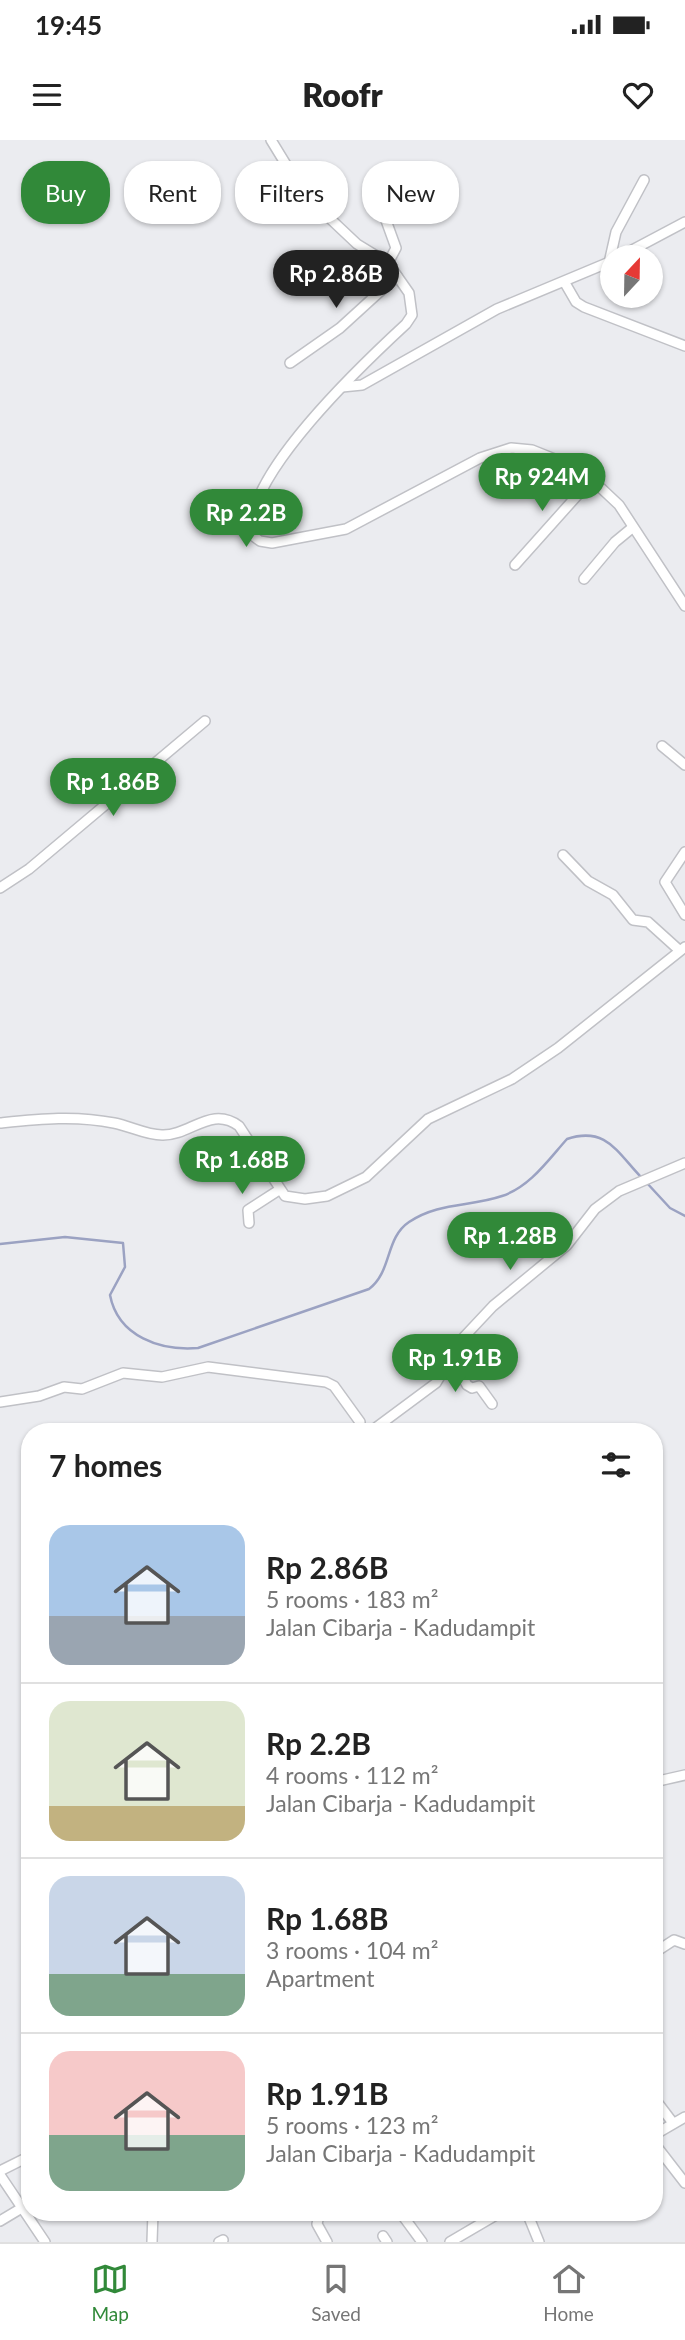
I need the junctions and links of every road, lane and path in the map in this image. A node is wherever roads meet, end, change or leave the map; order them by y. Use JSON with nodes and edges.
{"nodes":[{"id":1,"x":271,"y":140,"type":"edge"},
{"id":2,"x":644,"y":180,"type":"dead end"},
{"id":3,"x":685,"y":222,"type":"edge"},
{"id":4,"x":387,"y":224,"type":"edge"},
{"id":5,"x":614,"y":245,"type":"edge"},
{"id":6,"x":642,"y":245,"type":"edge"},
{"id":7,"x":388,"y":263,"type":"junction"},
{"id":8,"x":600,"y":267,"type":"edge"},
{"id":9,"x":397,"y":276,"type":"junction"},
{"id":10,"x":565,"y":283,"type":"junction"},
{"id":11,"x":685,"y":346,"type":"edge"},
{"id":12,"x":290,"y":363,"type":"dead end"},
{"id":13,"x":342,"y":387,"type":"junction"},
{"id":14,"x":591,"y":480,"type":"junction"},
{"id":15,"x":632,"y":528,"type":"junction"},
{"id":16,"x":515,"y":565,"type":"dead end"},
{"id":17,"x":584,"y":579,"type":"dead end"},
{"id":18,"x":685,"y":606,"type":"edge"},
{"id":19,"x":205,"y":721,"type":"dead end"},
{"id":20,"x":662,"y":746,"type":"dead end"},
{"id":21,"x":685,"y":765,"type":"edge"},
{"id":22,"x":685,"y":852,"type":"edge"},
{"id":23,"x":564,"y":855,"type":"dead end"},
{"id":24,"x":0,"y":888,"type":"edge"},
{"id":25,"x":685,"y":915,"type":"edge"},
{"id":26,"x":682,"y":949,"type":"edge"},
{"id":27,"x":0,"y":1124,"type":"edge"},
{"id":28,"x":685,"y":1163,"type":"edge"},
{"id":29,"x":279,"y":1190,"type":"junction"},
{"id":30,"x":249,"y":1223,"type":"dead end"},
{"id":31,"x":452,"y":1358,"type":"junction"},
{"id":32,"x":0,"y":1402,"type":"edge"},
{"id":33,"x":492,"y":1404,"type":"dead end"},
{"id":34,"x":360,"y":1422,"type":"dead end"},
{"id":35,"x":383,"y":1423,"type":"edge"},
{"id":36,"x":685,"y":1775,"type":"edge"},
{"id":37,"x":663,"y":1780,"type":"edge"},
{"id":38,"x":685,"y":1944,"type":"edge"},
{"id":39,"x":663,"y":1947,"type":"edge"},
{"id":40,"x":663,"y":2110,"type":"edge"},
{"id":41,"x":685,"y":2117,"type":"edge"},
{"id":42,"x":673,"y":2123,"type":"junction"},
{"id":43,"x":663,"y":2129,"type":"edge"},
{"id":44,"x":663,"y":2155,"type":"edge"},
{"id":45,"x":21,"y":2161,"type":"edge"},
{"id":46,"x":0,"y":2173,"type":"edge"},
{"id":47,"x":685,"y":2183,"type":"edge"},
{"id":48,"x":21,"y":2199,"type":"edge"},
{"id":49,"x":21,"y":2208,"type":"edge"},
{"id":50,"x":0,"y":2221,"type":"edge"},
{"id":51,"x":34,"y":2221,"type":"edge"},
{"id":52,"x":153,"y":2221,"type":"edge"},
{"id":53,"x":318,"y":2221,"type":"edge"},
{"id":54,"x":407,"y":2221,"type":"edge"},
{"id":55,"x":486,"y":2221,"type":"edge"},
{"id":56,"x":530,"y":2221,"type":"edge"},
{"id":57,"x":45,"y":2242,"type":"edge"},
{"id":58,"x":152,"y":2242,"type":"edge"},
{"id":59,"x":327,"y":2242,"type":"edge"},
{"id":60,"x":422,"y":2242,"type":"edge"},
{"id":61,"x":450,"y":2242,"type":"edge"},
{"id":62,"x":539,"y":2242,"type":"edge"}],
"edges":[{"from":1,"to":7,"type":"street"},
{"from":2,"to":5,"type":"street"},
{"from":3,"to":6,"type":"street"},
{"from":4,"to":7,"type":"street"},
{"from":7,"to":9,"type":"street"},
{"from":8,"to":10,"type":"street"},
{"from":9,"to":12,"type":"street"},
{"from":9,"to":13,"type":"street"},
{"from":10,"to":11,"type":"street"},
{"from":10,"to":13,"type":"street"},
{"from":13,"to":14,"type":"street"},
{"from":14,"to":15,"type":"street"},
{"from":14,"to":16,"type":"street"},
{"from":15,"to":17,"type":"street"},
{"from":15,"to":18,"type":"street"},
{"from":19,"to":24,"type":"street"},
{"from":20,"to":21,"type":"street"},
{"from":22,"to":25,"type":"street"},
{"from":23,"to":26,"type":"street"},
{"from":26,"to":29,"type":"street"},
{"from":27,"to":29,"type":"street"},
{"from":28,"to":31,"type":"street"},
{"from":29,"to":30,"type":"street"},
{"from":31,"to":33,"type":"street"},
{"from":31,"to":35,"type":"street"},
{"from":32,"to":34,"type":"street"},
{"from":36,"to":37,"type":"street"},
{"from":38,"to":39,"type":"street"},
{"from":40,"to":42,"type":"street"},
{"from":41,"to":42,"type":"street"},
{"from":42,"to":43,"type":"street"},
{"from":44,"to":47,"type":"street"},
{"from":45,"to":46,"type":"street"},
{"from":46,"to":48,"type":"street"},
{"from":49,"to":50,"type":"street"},
{"from":51,"to":57,"type":"street"},
{"from":52,"to":58,"type":"street"},
{"from":53,"to":59,"type":"street"},
{"from":54,"to":60,"type":"street"},
{"from":55,"to":61,"type":"street"},
{"from":56,"to":62,"type":"street"}]}
